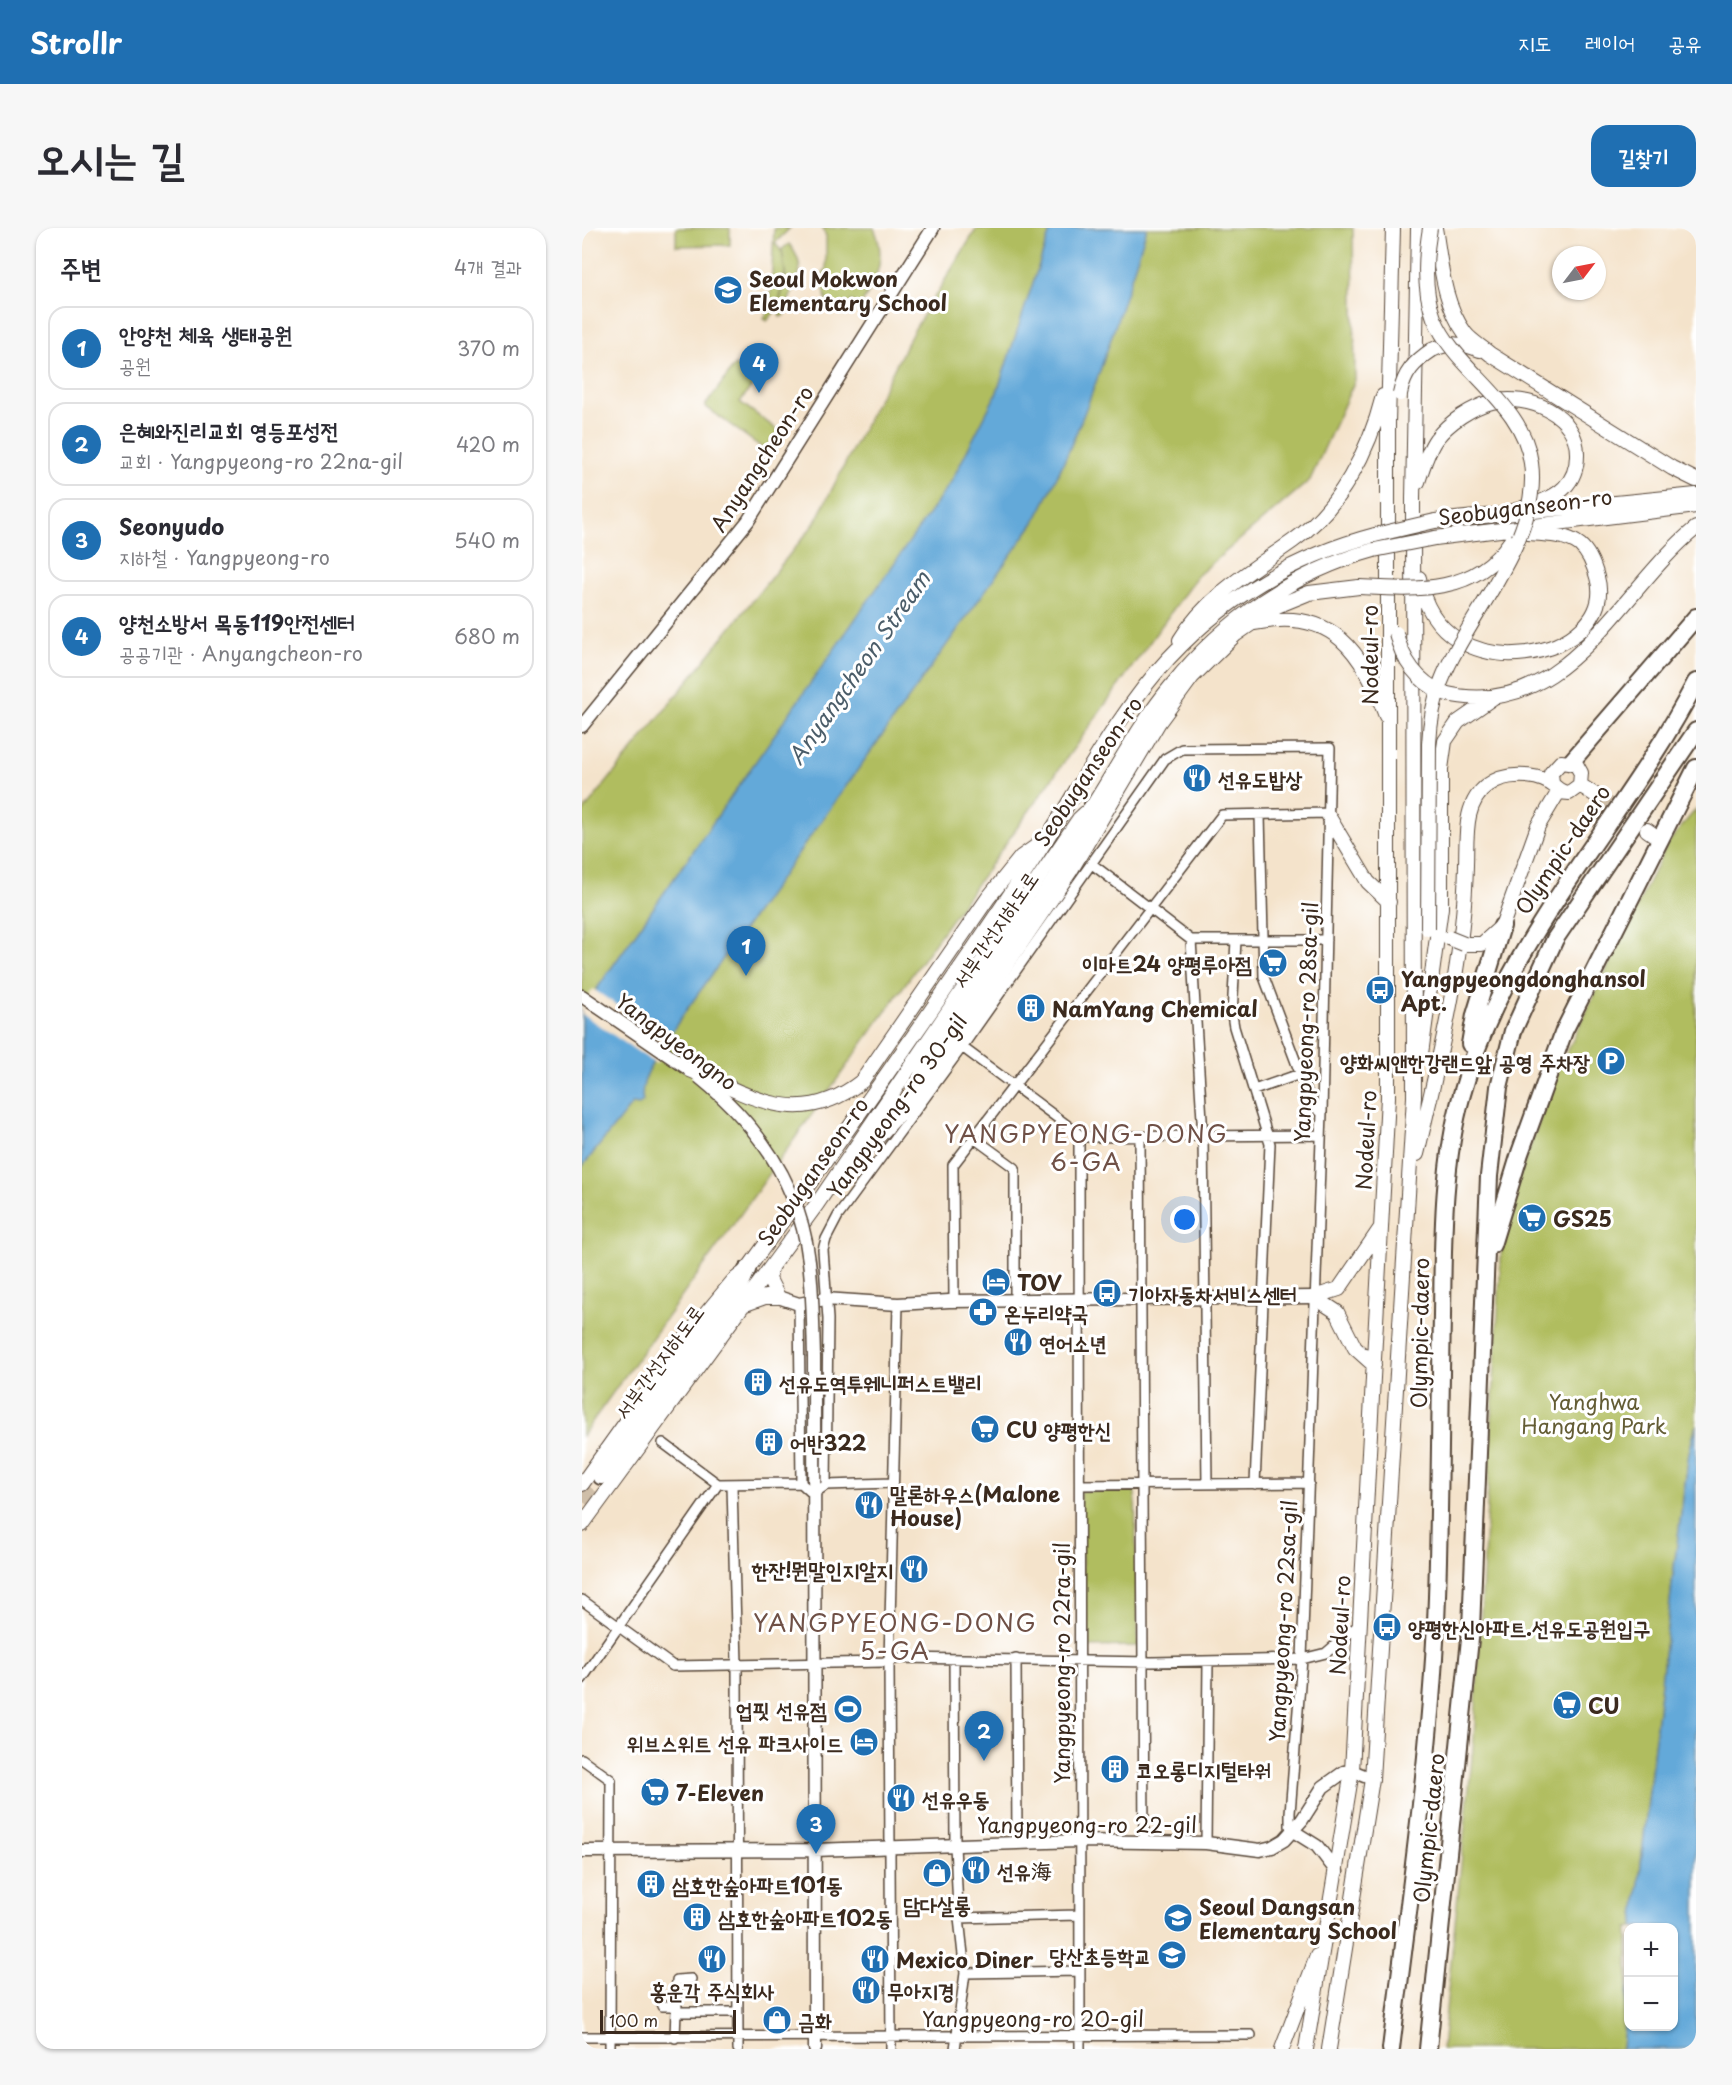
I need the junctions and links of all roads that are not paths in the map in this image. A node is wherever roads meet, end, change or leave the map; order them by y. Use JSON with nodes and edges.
{"nodes":[{"id":1,"x":933,"y":228,"type":"edge"},
{"id":2,"x":1394,"y":228,"type":"edge"},
{"id":3,"x":1418,"y":228,"type":"edge"},
{"id":4,"x":1430,"y":228,"type":"edge"},
{"id":5,"x":1435,"y":228,"type":"edge"},
{"id":6,"x":1490,"y":354,"type":"junction"},
{"id":7,"x":1390,"y":368,"type":"junction"},
{"id":8,"x":1388,"y":424,"type":"junction"},
{"id":9,"x":1696,"y":480,"type":"edge"},
{"id":10,"x":1696,"y":495,"type":"edge"},
{"id":11,"x":1413,"y":499,"type":"junction"},
{"id":12,"x":1696,"y":506,"type":"edge"},
{"id":13,"x":1506,"y":514,"type":"junction"},
{"id":14,"x":1696,"y":528,"type":"edge"},
{"id":15,"x":1515,"y":530,"type":"junction"},
{"id":16,"x":1414,"y":549,"type":"junction"},
{"id":17,"x":1390,"y":575,"type":"junction"},
{"id":18,"x":1696,"y":617,"type":"edge"},
{"id":19,"x":1250,"y":624,"type":"junction"},
{"id":20,"x":1170,"y":657,"type":"junction"},
{"id":21,"x":1696,"y":682,"type":"edge"},
{"id":22,"x":1494,"y":697,"type":"junction"},
{"id":23,"x":582,"y":726,"type":"edge"},
{"id":24,"x":1390,"y":727,"type":"junction"},
{"id":25,"x":1696,"y":730,"type":"edge"},
{"id":26,"x":1330,"y":748,"type":"joint"},
{"id":27,"x":1571,"y":762,"type":"junction"},
{"id":28,"x":1696,"y":768,"type":"edge"},
{"id":29,"x":1580,"y":785,"type":"junction"},
{"id":30,"x":1555,"y":787,"type":"junction"},
{"id":31,"x":1597,"y":796,"type":"tunnel mouth"},
{"id":32,"x":1097,"y":810,"type":"junction"},
{"id":33,"x":1260,"y":814,"type":"junction"},
{"id":34,"x":1329,"y":815,"type":"junction"},
{"id":35,"x":1043,"y":842,"type":"junction"},
{"id":36,"x":1092,"y":864,"type":"junction"},
{"id":37,"x":1389,"y":902,"type":"junction"},
{"id":38,"x":1440,"y":908,"type":"junction"},
{"id":39,"x":1150,"y":909,"type":"junction"},
{"id":40,"x":1502,"y":926,"type":"junction"},
{"id":41,"x":1191,"y":939,"type":"junction"},
{"id":42,"x":1236,"y":940,"type":"junction"},
{"id":43,"x":1261,"y":940,"type":"junction"},
{"id":44,"x":1326,"y":940,"type":"junction"},
{"id":45,"x":582,"y":996,"type":"edge"},
{"id":46,"x":1426,"y":1018,"type":"junction"},
{"id":47,"x":962,"y":1047,"type":"junction"},
{"id":48,"x":690,"y":1070,"type":"junction"},
{"id":49,"x":923,"y":1072,"type":"tunnel mouth"},
{"id":50,"x":1300,"y":1074,"type":"junction"},
{"id":51,"x":1013,"y":1087,"type":"junction"},
{"id":52,"x":1254,"y":1090,"type":"junction"},
{"id":53,"x":1461,"y":1095,"type":"junction"},
{"id":54,"x":1414,"y":1097,"type":"junction"},
{"id":55,"x":1322,"y":1113,"type":"junction"},
{"id":56,"x":1268,"y":1135,"type":"junction"},
{"id":57,"x":1321,"y":1135,"type":"junction"},
{"id":58,"x":1079,"y":1136,"type":"junction"},
{"id":59,"x":1203,"y":1136,"type":"junction"},
{"id":60,"x":1140,"y":1137,"type":"junction"},
{"id":61,"x":974,"y":1138,"type":"junction"},
{"id":62,"x":1408,"y":1191,"type":"junction"},
{"id":63,"x":817,"y":1204,"type":"junction"},
{"id":64,"x":1381,"y":1227,"type":"junction"},
{"id":65,"x":771,"y":1266,"type":"junction"},
{"id":66,"x":1485,"y":1266,"type":"junction"},
{"id":67,"x":747,"y":1270,"type":"junction"},
{"id":68,"x":1314,"y":1297,"type":"junction"},
{"id":69,"x":778,"y":1298,"type":"junction"},
{"id":70,"x":1204,"y":1298,"type":"junction"},
{"id":71,"x":1263,"y":1298,"type":"junction"},
{"id":72,"x":825,"y":1299,"type":"junction"},
{"id":73,"x":1079,"y":1299,"type":"junction"},
{"id":74,"x":1141,"y":1299,"type":"junction"},
{"id":75,"x":954,"y":1300,"type":"junction"},
{"id":76,"x":1016,"y":1300,"type":"junction"},
{"id":77,"x":799,"y":1304,"type":"junction"},
{"id":78,"x":898,"y":1304,"type":"junction"},
{"id":79,"x":742,"y":1306,"type":"junction"},
{"id":80,"x":1374,"y":1365,"type":"junction"},
{"id":81,"x":663,"y":1443,"type":"dead end"},
{"id":82,"x":601,"y":1476,"type":"tunnel mouth"},
{"id":83,"x":801,"y":1483,"type":"junction"},
{"id":84,"x":1309,"y":1483,"type":"junction"},
{"id":85,"x":582,"y":1484,"type":"edge"},
{"id":86,"x":718,"y":1484,"type":"junction"},
{"id":87,"x":893,"y":1484,"type":"junction"},
{"id":88,"x":1142,"y":1484,"type":"junction"},
{"id":89,"x":1207,"y":1484,"type":"junction"},
{"id":90,"x":1255,"y":1484,"type":"junction"},
{"id":91,"x":732,"y":1485,"type":"junction"},
{"id":92,"x":826,"y":1485,"type":"junction"},
{"id":93,"x":1080,"y":1485,"type":"junction"},
{"id":94,"x":813,"y":1494,"type":"junction"},
{"id":95,"x":582,"y":1525,"type":"edge"},
{"id":96,"x":582,"y":1600,"type":"edge"},
{"id":97,"x":1360,"y":1624,"type":"junction"},
{"id":98,"x":618,"y":1627,"type":"junction"},
{"id":99,"x":954,"y":1659,"type":"junction"},
{"id":100,"x":1016,"y":1659,"type":"junction"},
{"id":101,"x":1080,"y":1659,"type":"junction"},
{"id":102,"x":1302,"y":1659,"type":"junction"},
{"id":103,"x":889,"y":1661,"type":"junction"},
{"id":104,"x":1144,"y":1661,"type":"junction"},
{"id":105,"x":1208,"y":1661,"type":"junction"},
{"id":106,"x":814,"y":1663,"type":"junction"},
{"id":107,"x":737,"y":1664,"type":"junction"},
{"id":108,"x":582,"y":1679,"type":"edge"},
{"id":109,"x":582,"y":1760,"type":"edge"},
{"id":110,"x":1352,"y":1771,"type":"junction"},
{"id":111,"x":1372,"y":1779,"type":"junction"},
{"id":112,"x":1293,"y":1831,"type":"junction"},
{"id":113,"x":1078,"y":1841,"type":"junction"},
{"id":114,"x":1017,"y":1843,"type":"junction"},
{"id":115,"x":1144,"y":1843,"type":"junction"},
{"id":116,"x":1206,"y":1843,"type":"junction"},
{"id":117,"x":955,"y":1845,"type":"junction"},
{"id":118,"x":889,"y":1849,"type":"junction"},
{"id":119,"x":611,"y":1850,"type":"junction"},
{"id":120,"x":737,"y":1850,"type":"junction"},
{"id":121,"x":814,"y":1850,"type":"junction"},
{"id":122,"x":582,"y":1851,"type":"edge"},
{"id":123,"x":1337,"y":1872,"type":"junction"},
{"id":124,"x":1078,"y":1915,"type":"junction"},
{"id":125,"x":959,"y":1918,"type":"junction"},
{"id":126,"x":1328,"y":1926,"type":"junction"},
{"id":127,"x":1079,"y":1971,"type":"junction"},
{"id":128,"x":965,"y":1973,"type":"junction"},
{"id":129,"x":691,"y":1979,"type":"dead end"},
{"id":130,"x":662,"y":2006,"type":"dead end"},
{"id":131,"x":676,"y":2009,"type":"junction"},
{"id":132,"x":738,"y":2012,"type":"junction"},
{"id":133,"x":1080,"y":2035,"type":"junction"},
{"id":134,"x":610,"y":2036,"type":"junction"},
{"id":135,"x":1251,"y":2036,"type":"dead end"},
{"id":136,"x":582,"y":2037,"type":"edge"},
{"id":137,"x":891,"y":2037,"type":"junction"},
{"id":138,"x":955,"y":2037,"type":"junction"},
{"id":139,"x":675,"y":2038,"type":"junction"},
{"id":140,"x":738,"y":2038,"type":"junction"},
{"id":141,"x":815,"y":2043,"type":"edge"},
{"id":142,"x":1329,"y":2048,"type":"edge"},
{"id":143,"x":610,"y":2049,"type":"edge"},
{"id":144,"x":738,"y":2049,"type":"edge"},
{"id":145,"x":891,"y":2049,"type":"edge"},
{"id":146,"x":955,"y":2049,"type":"edge"},
{"id":147,"x":1080,"y":2049,"type":"edge"},
{"id":148,"x":1282,"y":2049,"type":"edge"},
{"id":149,"x":1305,"y":2049,"type":"edge"},
{"id":150,"x":1391,"y":2049,"type":"edge"},
{"id":151,"x":1428,"y":2049,"type":"edge"}],
"edges":[{"from":1,"to":23,"type":"main road","name":"Anyangcheon-ro"},
{"from":2,"to":7,"type":"main road","name":"Nodeul-ro"},
{"from":3,"to":11,"type":"main road","name":"Nodeul-ro"},
{"from":4,"to":15,"type":"main road","bridge":true},
{"from":5,"to":6,"type":"main road"},
{"from":6,"to":8,"type":"main road","bridge":true},
{"from":6,"to":9,"type":"main road"},
{"from":7,"to":8,"type":"main road","name":"Nodeul-ro"},
{"from":7,"to":20,"type":"main road"},
{"from":8,"to":17,"type":"main road","name":"Nodeul-ro"},
{"from":10,"to":13,"type":"main road","name":"Seobuganseon-ro"},
{"from":11,"to":13,"type":"main road","bridge":true},
{"from":11,"to":16,"type":"main road","name":"Nodeul-ro"},
{"from":12,"to":15,"type":"main road","name":"Seobuganseon-ro"},
{"from":13,"to":20,"type":"main road","name":"Seobuganseon-ro","bridge":true},
{"from":14,"to":22,"type":"main road"},
{"from":15,"to":16,"type":"main road"},
{"from":15,"to":19,"type":"main road","bridge":true},
{"from":15,"to":32,"type":"main road","name":"Seobuganseon-ro","bridge":true},
{"from":15,"to":46,"type":"main road","bridge":true},
{"from":16,"to":54,"type":"main road","name":"Nodeul-ro"},
{"from":17,"to":22,"type":"main road","bridge":true},
{"from":17,"to":24,"type":"main road","name":"Nodeul-ro"},
{"from":18,"to":27,"type":"highway"},
{"from":19,"to":24,"type":"main road"},
{"from":19,"to":32,"type":"main road"},
{"from":20,"to":35,"type":"main road","name":"Seobuganseon-ro"},
{"from":21,"to":53,"type":"highway","name":"Olympic-daero"},
{"from":22,"to":38,"type":"main road"},
{"from":24,"to":37,"type":"main road","name":"Nodeul-ro"},
{"from":25,"to":66,"type":"highway","name":"Olympic-daero"},
{"from":26,"to":34,"type":"street","name":"Yangpyeong-ro 28sa-gil"},
{"from":26,"to":36,"type":"street","name":"Yangpyeong-ro 30-gil"},
{"from":27,"to":29,"type":"main road"},
{"from":27,"to":30,"type":"main road"},
{"from":28,"to":66,"type":"highway"},
{"from":29,"to":30,"type":"main road"},
{"from":29,"to":31,"type":"main road"},
{"from":30,"to":40,"type":"main road"},
{"from":30,"to":62,"type":"main road"},
{"from":32,"to":49,"type":"highway","name":"서부간선지하도로"},
{"from":32,"to":63,"type":"main road"},
{"from":32,"to":63,"type":"main road","name":"Seobuganseon-ro"},
{"from":33,"to":34,"type":"street"},
{"from":33,"to":39,"type":"street"},
{"from":33,"to":43,"type":"street"},
{"from":34,"to":37,"type":"main road"},
{"from":34,"to":44,"type":"street","name":"Yangpyeong-ro 28sa-gil"},
{"from":35,"to":48,"type":"main road","bridge":true},
{"from":35,"to":67,"type":"main road","name":"Seobuganseon-ro"},
{"from":36,"to":39,"type":"street"},
{"from":36,"to":47,"type":"street","name":"Yangpyeong-ro 30-gil"},
{"from":37,"to":64,"type":"main road","name":"Nodeul-ro"},
{"from":38,"to":40,"type":"main road","bridge":true},
{"from":38,"to":46,"type":"main road"},
{"from":39,"to":41,"type":"street"},
{"from":39,"to":51,"type":"street"},
{"from":40,"to":53,"type":"highway"},
{"from":41,"to":42,"type":"street"},
{"from":41,"to":59,"type":"street"},
{"from":42,"to":43,"type":"street"},
{"from":42,"to":52,"type":"street"},
{"from":43,"to":44,"type":"street"},
{"from":43,"to":50,"type":"street"},
{"from":44,"to":55,"type":"street","name":"Yangpyeong-ro 28sa-gil"},
{"from":45,"to":48,"type":"main road","name":"Yangpyeongno"},
{"from":46,"to":54,"type":"main road"},
{"from":47,"to":51,"type":"street"},
{"from":47,"to":72,"type":"street","name":"Yangpyeong-ro 30-gil"},
{"from":48,"to":94,"type":"main road","name":"Yangpyeongno","bridge":true},
{"from":50,"to":52,"type":"street"},
{"from":50,"to":55,"type":"street"},
{"from":51,"to":58,"type":"street"},
{"from":51,"to":61,"type":"street"},
{"from":52,"to":56,"type":"street"},
{"from":53,"to":150,"type":"highway","name":"Olympic-daero"},
{"from":54,"to":62,"type":"main road","name":"Nodeul-ro"},
{"from":55,"to":57,"type":"street","name":"Yangpyeong-ro 28sa-gil"},
{"from":56,"to":57,"type":"street"},
{"from":56,"to":59,"type":"street"},
{"from":56,"to":71,"type":"street"},
{"from":57,"to":68,"type":"street","name":"Yangpyeong-ro 28sa-gil"},
{"from":58,"to":60,"type":"street"},
{"from":58,"to":73,"type":"street","name":"Yangpyeong-ro 22ra-gil"},
{"from":59,"to":60,"type":"street"},
{"from":59,"to":70,"type":"street"},
{"from":60,"to":74,"type":"street"},
{"from":61,"to":75,"type":"street"},
{"from":61,"to":76,"type":"street"},
{"from":62,"to":111,"type":"main road","name":"Nodeul-ro"},
{"from":63,"to":65,"type":"main road","name":"Seobuganseon-ro"},
{"from":64,"to":68,"type":"main road"},
{"from":64,"to":80,"type":"main road","name":"Nodeul-ro"},
{"from":65,"to":69,"type":"main road"},
{"from":65,"to":79,"type":"main road","name":"Seobuganseon-ro"},
{"from":66,"to":151,"type":"highway","name":"Olympic-daero"},
{"from":67,"to":82,"type":"highway","name":"서부간선지하도로"},
{"from":67,"to":85,"type":"main road","name":"Seobuganseon-ro"},
{"from":68,"to":71,"type":"main road"},
{"from":68,"to":80,"type":"main road"},
{"from":68,"to":84,"type":"street","name":"Yangpyeong-ro 22sa-gil"},
{"from":69,"to":77,"type":"main road"},
{"from":69,"to":79,"type":"main road"},
{"from":70,"to":71,"type":"main road"},
{"from":70,"to":74,"type":"main road"},
{"from":70,"to":89,"type":"street"},
{"from":71,"to":90,"type":"street"},
{"from":72,"to":77,"type":"main road"},
{"from":72,"to":78,"type":"main road"},
{"from":72,"to":92,"type":"street","name":"Yangpyeong-ro 30-gil"},
{"from":73,"to":74,"type":"main road"},
{"from":73,"to":76,"type":"main road"},
{"from":73,"to":93,"type":"street","name":"Yangpyeong-ro 22ra-gil"},
{"from":74,"to":88,"type":"street"},
{"from":75,"to":76,"type":"main road"},
{"from":75,"to":78,"type":"main road"},
{"from":77,"to":83,"type":"street"},
{"from":78,"to":87,"type":"street"},
{"from":79,"to":95,"type":"main road","name":"Seobuganseon-ro"},
{"from":80,"to":97,"type":"main road","name":"Nodeul-ro"},
{"from":81,"to":86,"type":"street"},
{"from":83,"to":91,"type":"street"},
{"from":83,"to":94,"type":"street"},
{"from":84,"to":90,"type":"street","name":"Yangpyeong-ro 22sa-gil"},
{"from":84,"to":102,"type":"street","name":"Yangpyeong-ro 22sa-gil"},
{"from":86,"to":91,"type":"street"},
{"from":86,"to":98,"type":"street"},
{"from":87,"to":92,"type":"street"},
{"from":87,"to":103,"type":"street"},
{"from":88,"to":89,"type":"street","name":"Yangpyeong-ro 22sa-gil"},
{"from":88,"to":93,"type":"street"},
{"from":88,"to":104,"type":"street"},
{"from":89,"to":90,"type":"street","name":"Yangpyeong-ro 22sa-gil"},
{"from":91,"to":107,"type":"street"},
{"from":92,"to":94,"type":"street"},
{"from":93,"to":101,"type":"street","name":"Yangpyeong-ro 22ra-gil"},
{"from":94,"to":106,"type":"main road","name":"Yangpyeongno"},
{"from":96,"to":98,"type":"street"},
{"from":97,"to":102,"type":"street"},
{"from":97,"to":110,"type":"main road","name":"Nodeul-ro"},
{"from":98,"to":107,"type":"street"},
{"from":98,"to":108,"type":"street"},
{"from":99,"to":100,"type":"street"},
{"from":99,"to":103,"type":"street"},
{"from":99,"to":117,"type":"street"},
{"from":100,"to":101,"type":"street"},
{"from":100,"to":114,"type":"street"},
{"from":101,"to":104,"type":"street"},
{"from":101,"to":113,"type":"street","name":"Yangpyeong-ro 22ra-gil"},
{"from":102,"to":105,"type":"street"},
{"from":102,"to":112,"type":"street","name":"Yangpyeong-ro 22sa-gil"},
{"from":103,"to":106,"type":"street"},
{"from":103,"to":118,"type":"street"},
{"from":104,"to":105,"type":"street"},
{"from":104,"to":115,"type":"street"},
{"from":105,"to":116,"type":"street"},
{"from":106,"to":107,"type":"street"},
{"from":106,"to":121,"type":"main road","name":"Yangpyeongno"},
{"from":107,"to":120,"type":"street"},
{"from":109,"to":119,"type":"street"},
{"from":110,"to":111,"type":"main road"},
{"from":110,"to":112,"type":"main road"},
{"from":110,"to":123,"type":"main road","name":"Nodeul-ro"},
{"from":111,"to":142,"type":"main road","name":"Nodeul-ro"},
{"from":112,"to":116,"type":"main road","name":"Yangpyeong-ro 22-gil"},
{"from":112,"to":123,"type":"main road"},
{"from":113,"to":114,"type":"main road","name":"Yangpyeong-ro 22-gil"},
{"from":113,"to":115,"type":"main road","name":"Yangpyeong-ro 22-gil"},
{"from":113,"to":124,"type":"street","name":"Yangpyeong-ro 22ra-gil"},
{"from":114,"to":117,"type":"main road","name":"Yangpyeong-ro 22-gil"},
{"from":115,"to":116,"type":"main road","name":"Yangpyeong-ro 22-gil"},
{"from":117,"to":118,"type":"main road","name":"Yangpyeong-ro 22-gil"},
{"from":117,"to":125,"type":"street"},
{"from":118,"to":121,"type":"main road","name":"Yangpyeong-ro 22-gil"},
{"from":118,"to":137,"type":"street"},
{"from":119,"to":120,"type":"main road","name":"Yangpyeong-ro 22-gil"},
{"from":119,"to":122,"type":"main road","name":"Yangpyeong-ro 22-gil"},
{"from":119,"to":134,"type":"street"},
{"from":120,"to":121,"type":"main road","name":"Yangpyeong-ro 22-gil"},
{"from":120,"to":132,"type":"street"},
{"from":121,"to":141,"type":"main road","name":"Yangpyeongno"},
{"from":123,"to":126,"type":"main road","name":"Nodeul-ro"},
{"from":124,"to":125,"type":"street"},
{"from":124,"to":127,"type":"street","name":"Yangpyeong-ro 22ra-gil"},
{"from":125,"to":128,"type":"street"},
{"from":126,"to":148,"type":"main road"},
{"from":126,"to":149,"type":"main road","name":"Nodeul-ro"},
{"from":127,"to":128,"type":"street"},
{"from":127,"to":133,"type":"street","name":"Yangpyeong-ro 22ra-gil"},
{"from":128,"to":138,"type":"street"},
{"from":129,"to":131,"type":"street"},
{"from":130,"to":131,"type":"street"},
{"from":131,"to":132,"type":"street"},
{"from":131,"to":139,"type":"street"},
{"from":132,"to":140,"type":"street"},
{"from":133,"to":135,"type":"street","name":"Yangpyeong-ro 20-gil"},
{"from":133,"to":138,"type":"street","name":"Yangpyeong-ro 20-gil"},
{"from":133,"to":147,"type":"street","name":"Yangpyeong-ro 22ra-gil"},
{"from":134,"to":136,"type":"street","name":"Yangpyeong-ro 20-gil"},
{"from":134,"to":139,"type":"street","name":"Yangpyeong-ro 20-gil"},
{"from":134,"to":143,"type":"street"},
{"from":137,"to":138,"type":"street","name":"Yangpyeong-ro 20-gil"},
{"from":137,"to":141,"type":"street","name":"Yangpyeong-ro 20-gil"},
{"from":137,"to":145,"type":"street"},
{"from":138,"to":146,"type":"street"},
{"from":139,"to":140,"type":"street","name":"Yangpyeong-ro 20-gil"},
{"from":140,"to":141,"type":"street","name":"Yangpyeong-ro 20-gil"},
{"from":140,"to":144,"type":"street"}]}
